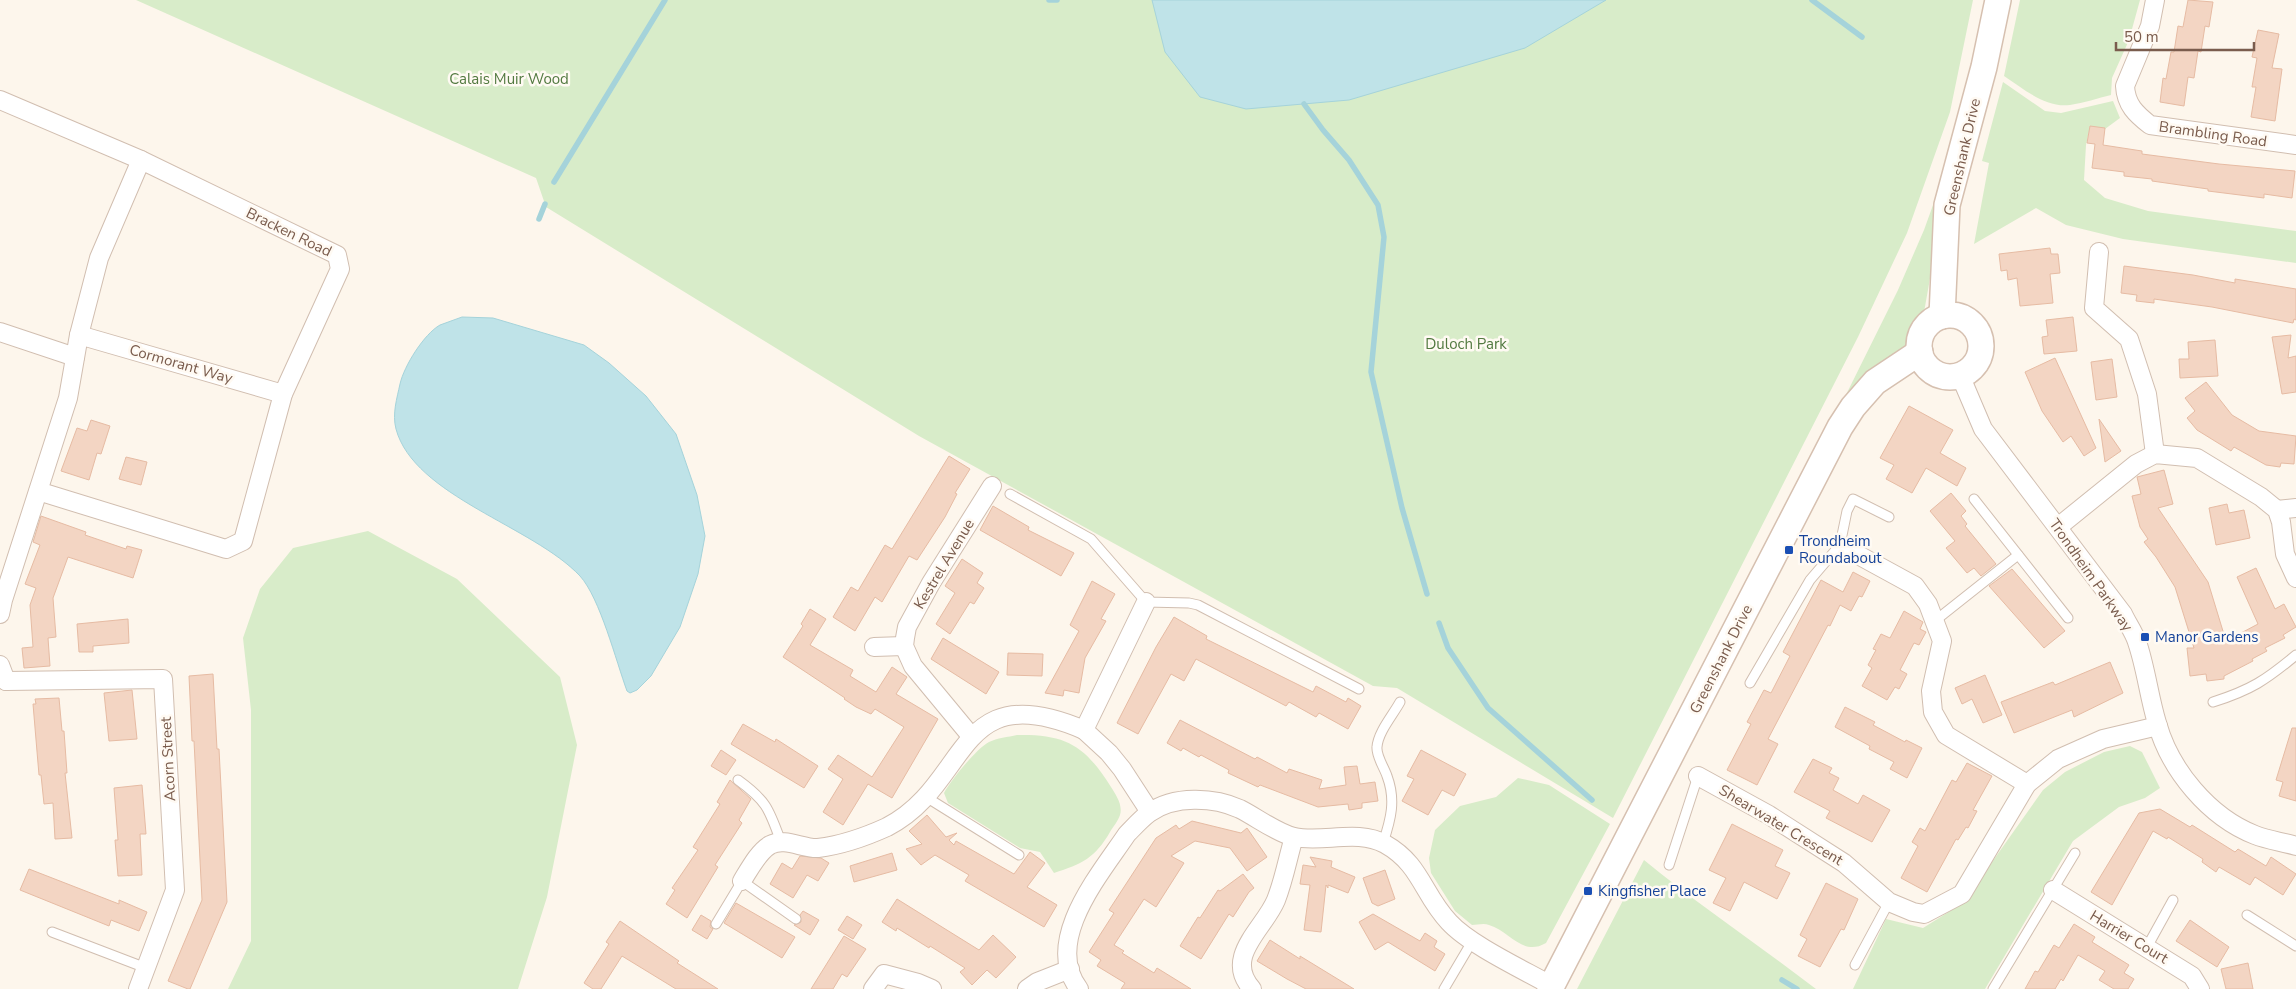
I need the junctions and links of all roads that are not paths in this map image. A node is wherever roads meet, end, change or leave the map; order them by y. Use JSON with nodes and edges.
{"nodes":[{"id":1,"x":1998,"y":0,"type":"edge"},
{"id":2,"x":2155,"y":0,"type":"edge"},
{"id":3,"x":0,"y":100,"type":"edge"},
{"id":4,"x":2296,"y":145,"type":"edge"},
{"id":5,"x":141,"y":160,"type":"junction"},
{"id":6,"x":2098,"y":252,"type":"dead end"},
{"id":7,"x":1942,"y":316,"type":"junction"},
{"id":8,"x":0,"y":332,"type":"edge"},
{"id":9,"x":79,"y":335,"type":"junction"},
{"id":10,"x":1920,"y":352,"type":"junction"},
{"id":11,"x":75,"y":357,"type":"junction"},
{"id":12,"x":1960,"y":375,"type":"junction"},
{"id":13,"x":283,"y":394,"type":"junction"},
{"id":14,"x":2156,"y":454,"type":"junction"},
{"id":15,"x":992,"y":486,"type":"dead end"},
{"id":16,"x":38,"y":491,"type":"junction"},
{"id":17,"x":1010,"y":494,"type":"dead end"},
{"id":18,"x":1974,"y":498,"type":"dead end"},
{"id":19,"x":2296,"y":508,"type":"edge"},
{"id":20,"x":2277,"y":510,"type":"junction"},
{"id":21,"x":1889,"y":517,"type":"dead end"},
{"id":22,"x":2058,"y":527,"type":"junction"},
{"id":23,"x":1840,"y":545,"type":"junction"},
{"id":24,"x":2018,"y":555,"type":"junction"},
{"id":25,"x":2296,"y":578,"type":"edge"},
{"id":26,"x":1146,"y":602,"type":"junction"},
{"id":27,"x":0,"y":614,"type":"edge"},
{"id":28,"x":2068,"y":618,"type":"dead end"},
{"id":29,"x":1936,"y":620,"type":"junction"},
{"id":30,"x":904,"y":646,"type":"junction"},
{"id":31,"x":874,"y":647,"type":"dead end"},
{"id":32,"x":2296,"y":655,"type":"edge"},
{"id":33,"x":2,"y":679,"type":"edge"},
{"id":34,"x":1750,"y":684,"type":"dead end"},
{"id":35,"x":1359,"y":689,"type":"dead end"},
{"id":36,"x":1400,"y":702,"type":"dead end"},
{"id":37,"x":2213,"y":702,"type":"dead end"},
{"id":38,"x":2158,"y":726,"type":"junction"},
{"id":39,"x":1084,"y":730,"type":"junction"},
{"id":40,"x":972,"y":736,"type":"junction"},
{"id":41,"x":1698,"y":776,"type":"joint"},
{"id":42,"x":738,"y":780,"type":"dead end"},
{"id":43,"x":2026,"y":784,"type":"junction"},
{"id":44,"x":926,"y":797,"type":"junction"},
{"id":45,"x":1150,"y":812,"type":"junction"},
{"id":46,"x":1294,"y":836,"type":"junction"},
{"id":47,"x":780,"y":842,"type":"junction"},
{"id":48,"x":1383,"y":843,"type":"junction"},
{"id":49,"x":2296,"y":846,"type":"edge"},
{"id":50,"x":2075,"y":853,"type":"dead end"},
{"id":51,"x":1019,"y":855,"type":"dead end"},
{"id":52,"x":1669,"y":865,"type":"dead end"},
{"id":53,"x":742,"y":881,"type":"junction"},
{"id":54,"x":2053,"y":890,"type":"junction"},
{"id":55,"x":2173,"y":900,"type":"dead end"},
{"id":56,"x":1889,"y":902,"type":"junction"},
{"id":57,"x":2247,"y":915,"type":"dead end"},
{"id":58,"x":796,"y":920,"type":"dead end"},
{"id":59,"x":716,"y":924,"type":"dead end"},
{"id":60,"x":52,"y":932,"type":"dead end"},
{"id":61,"x":1473,"y":940,"type":"junction"},
{"id":62,"x":2296,"y":946,"type":"edge"},
{"id":63,"x":2147,"y":947,"type":"junction"},
{"id":64,"x":1855,"y":965,"type":"dead end"},
{"id":65,"x":146,"y":968,"type":"junction"},
{"id":66,"x":1070,"y":969,"type":"junction"},
{"id":67,"x":1551,"y":987,"type":"edge"},
{"id":68,"x":138,"y":989,"type":"edge"},
{"id":69,"x":873,"y":989,"type":"edge"},
{"id":70,"x":932,"y":989,"type":"edge"},
{"id":71,"x":1027,"y":989,"type":"edge"},
{"id":72,"x":1080,"y":989,"type":"edge"},
{"id":73,"x":1252,"y":989,"type":"edge"},
{"id":74,"x":1444,"y":989,"type":"edge"},
{"id":75,"x":1993,"y":989,"type":"edge"},
{"id":76,"x":2200,"y":989,"type":"edge"}],
"edges":[{"from":1,"to":7,"type":"street","name":"Greenshank Drive"},
{"from":2,"to":4,"type":"street","name":"Brambling Road"},
{"from":3,"to":5,"type":"street"},
{"from":5,"to":9,"type":"street"},
{"from":5,"to":13,"type":"street","name":"Bracken Road"},
{"from":6,"to":14,"type":"street"},
{"from":7,"to":10,"type":"street"},
{"from":7,"to":12,"type":"street"},
{"from":8,"to":11,"type":"street"},
{"from":9,"to":11,"type":"street"},
{"from":9,"to":13,"type":"street","name":"Cormorant Way"},
{"from":10,"to":12,"type":"street"},
{"from":10,"to":67,"type":"street","name":"Greenshank Drive"},
{"from":11,"to":16,"type":"street"},
{"from":12,"to":22,"type":"street","name":"Trondheim Parkway"},
{"from":13,"to":16,"type":"street","name":"Bracken Road"},
{"from":14,"to":20,"type":"street"},
{"from":14,"to":22,"type":"street"},
{"from":15,"to":30,"type":"street","name":"Kestrel Avenue"},
{"from":16,"to":27,"type":"street"},
{"from":17,"to":26,"type":"lane"},
{"from":18,"to":24,"type":"lane"},
{"from":19,"to":20,"type":"street"},
{"from":20,"to":25,"type":"street"},
{"from":21,"to":23,"type":"lane"},
{"from":22,"to":38,"type":"street","name":"Trondheim Parkway"},
{"from":23,"to":29,"type":"street"},
{"from":23,"to":34,"type":"lane"},
{"from":24,"to":28,"type":"lane"},
{"from":24,"to":29,"type":"lane"},
{"from":26,"to":35,"type":"lane"},
{"from":26,"to":39,"type":"street"},
{"from":29,"to":43,"type":"street"},
{"from":30,"to":31,"type":"street"},
{"from":30,"to":40,"type":"street"},
{"from":32,"to":37,"type":"lane"},
{"from":33,"to":65,"type":"street","name":"Acorn Street"},
{"from":36,"to":48,"type":"lane"},
{"from":38,"to":43,"type":"street","name":"Shearwater Crescent"},
{"from":38,"to":49,"type":"street","name":"Trondheim Parkway"},
{"from":39,"to":40,"type":"street"},
{"from":39,"to":45,"type":"street"},
{"from":40,"to":44,"type":"street"},
{"from":41,"to":52,"type":"lane"},
{"from":41,"to":56,"type":"street","name":"Shearwater Crescent"},
{"from":42,"to":47,"type":"lane"},
{"from":43,"to":56,"type":"street","name":"Shearwater Crescent"},
{"from":44,"to":47,"type":"street"},
{"from":44,"to":51,"type":"lane"},
{"from":45,"to":46,"type":"street"},
{"from":45,"to":66,"type":"street"},
{"from":46,"to":48,"type":"street"},
{"from":46,"to":73,"type":"street"},
{"from":47,"to":53,"type":"street"},
{"from":48,"to":61,"type":"street"},
{"from":50,"to":54,"type":"lane"},
{"from":53,"to":58,"type":"lane"},
{"from":53,"to":59,"type":"lane"},
{"from":54,"to":63,"type":"street","name":"Harrier Court"},
{"from":54,"to":75,"type":"lane"},
{"from":55,"to":63,"type":"lane"},
{"from":56,"to":64,"type":"lane"},
{"from":57,"to":62,"type":"lane"},
{"from":60,"to":65,"type":"lane"},
{"from":61,"to":67,"type":"street"},
{"from":61,"to":74,"type":"lane"},
{"from":63,"to":76,"type":"street","name":"Harrier Court"},
{"from":65,"to":68,"type":"street","name":"Acorn Street"},
{"from":66,"to":71,"type":"street"},
{"from":66,"to":72,"type":"street"},
{"from":69,"to":70,"type":"street"}]}
